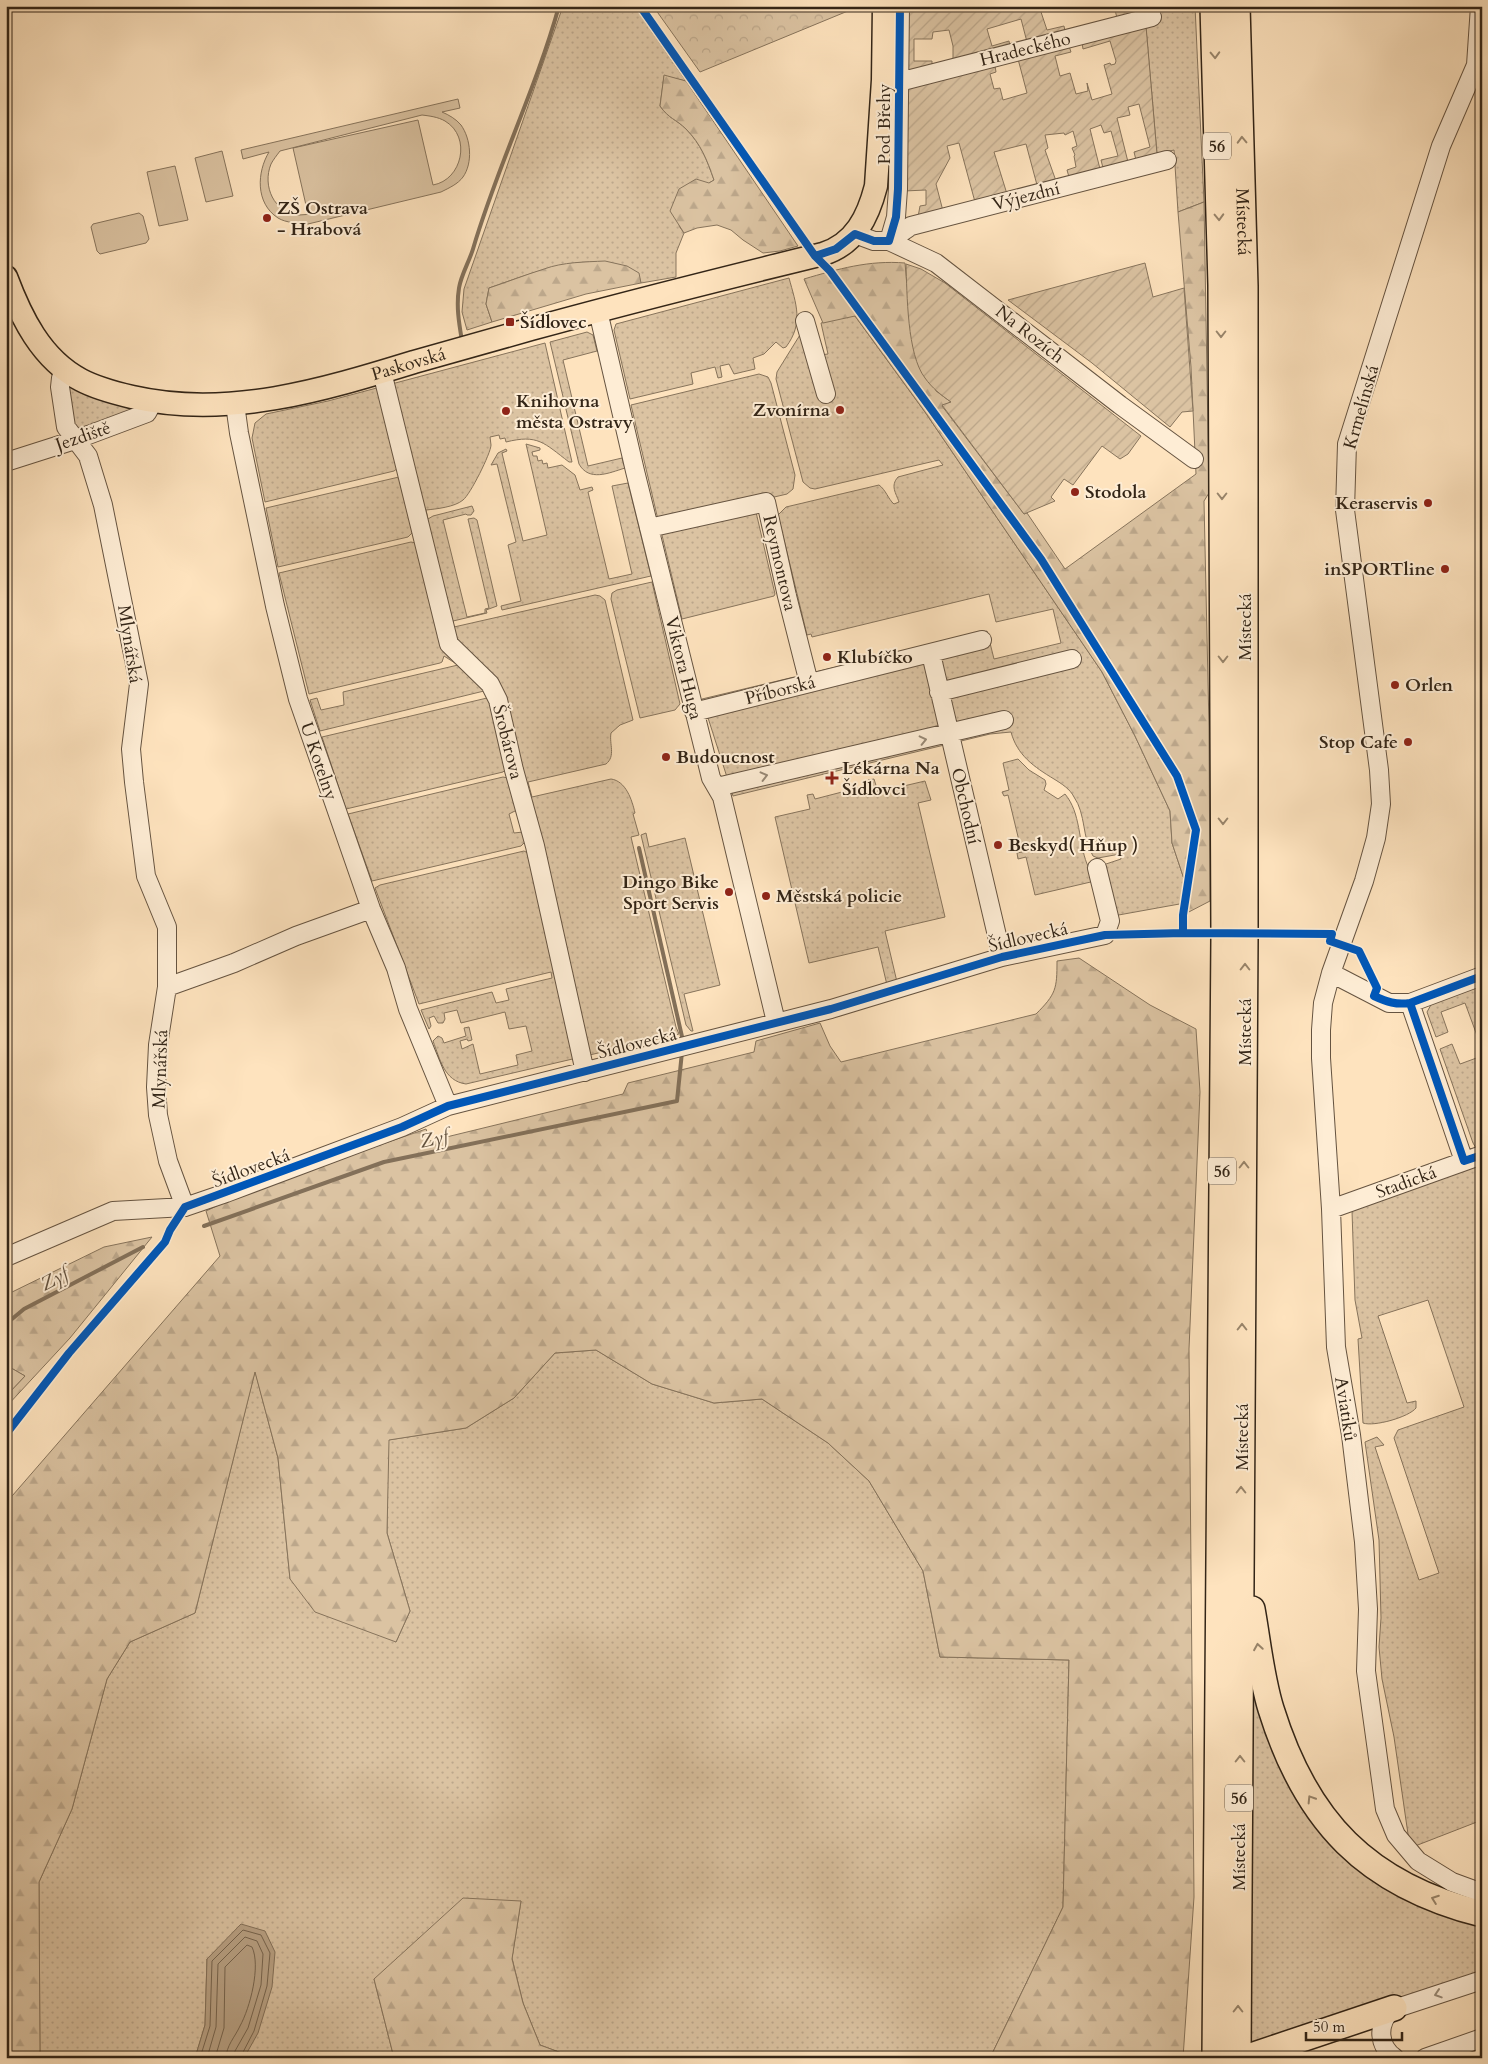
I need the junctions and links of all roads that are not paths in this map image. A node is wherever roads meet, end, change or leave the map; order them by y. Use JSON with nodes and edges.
{"nodes":[{"id":1,"x":884,"y":6,"type":"edge"},
{"id":2,"x":900,"y":6,"type":"edge"},
{"id":3,"x":1213,"y":6,"type":"edge"},
{"id":4,"x":1237,"y":6,"type":"edge"},
{"id":5,"x":1480,"y":6,"type":"edge"},
{"id":6,"x":1152,"y":17,"type":"dead end"},
{"id":7,"x":1479,"y":65,"type":"edge"},
{"id":8,"x":899,"y":82,"type":"junction"},
{"id":9,"x":1166,"y":160,"type":"dead end"},
{"id":10,"x":855,"y":234,"type":"junction"},
{"id":11,"x":889,"y":241,"type":"junction"},
{"id":12,"x":6,"y":277,"type":"edge"},
{"id":13,"x":598,"y":311,"type":"junction"},
{"id":14,"x":805,"y":321,"type":"dead end"},
{"id":15,"x":65,"y":370,"type":"junction"},
{"id":16,"x":382,"y":372,"type":"junction"},
{"id":17,"x":826,"y":394,"type":"dead end"},
{"id":18,"x":153,"y":402,"type":"junction"},
{"id":19,"x":235,"y":404,"type":"junction"},
{"id":20,"x":75,"y":440,"type":"junction"},
{"id":21,"x":1194,"y":459,"type":"dead end"},
{"id":22,"x":6,"y":462,"type":"edge"},
{"id":23,"x":649,"y":528,"type":"junction"},
{"id":24,"x":982,"y":640,"type":"dead end"},
{"id":25,"x":931,"y":654,"type":"junction"},
{"id":26,"x":1072,"y":659,"type":"dead end"},
{"id":27,"x":809,"y":683,"type":"junction"},
{"id":28,"x":939,"y":692,"type":"junction"},
{"id":29,"x":694,"y":712,"type":"junction"},
{"id":30,"x":1004,"y":720,"type":"dead end"},
{"id":31,"x":949,"y":733,"type":"junction"},
{"id":32,"x":717,"y":787,"type":"junction"},
{"id":33,"x":1096,"y":868,"type":"dead end"},
{"id":34,"x":1364,"y":880,"type":"joint"},
{"id":35,"x":371,"y":909,"type":"junction"},
{"id":36,"x":1002,"y":957,"type":"junction"},
{"id":37,"x":1331,"y":973,"type":"junction"},
{"id":38,"x":1482,"y":976,"type":"edge"},
{"id":39,"x":167,"y":986,"type":"junction"},
{"id":40,"x":1410,"y":1003,"type":"junction"},
{"id":41,"x":776,"y":1022,"type":"junction"},
{"id":42,"x":585,"y":1072,"type":"junction"},
{"id":43,"x":448,"y":1106,"type":"junction"},
{"id":44,"x":1482,"y":1155,"type":"edge"},
{"id":45,"x":1464,"y":1161,"type":"junction"},
{"id":46,"x":185,"y":1207,"type":"junction"},
{"id":47,"x":1331,"y":1209,"type":"junction"},
{"id":48,"x":6,"y":1257,"type":"edge"},
{"id":49,"x":1241,"y":1539,"type":"junction"},
{"id":50,"x":1482,"y":1893,"type":"edge"},
{"id":51,"x":1482,"y":1914,"type":"edge"},
{"id":52,"x":1482,"y":1980,"type":"edge"},
{"id":53,"x":1394,"y":2008,"type":"junction"},
{"id":54,"x":1482,"y":2038,"type":"edge"},
{"id":55,"x":1215,"y":2058,"type":"edge"},
{"id":56,"x":1238,"y":2058,"type":"edge"},
{"id":57,"x":1245,"y":2058,"type":"edge"},
{"id":58,"x":1394,"y":2058,"type":"edge"},
{"id":59,"x":1425,"y":2058,"type":"edge"}],
"edges":[{"from":1,"to":10,"type":"main road"},
{"from":2,"to":8,"type":"street","name":"Pod Břehy"},
{"from":3,"to":55,"type":"highway","name":"Místecká","number":"56","one_way":true},
{"from":49,"to":4,"type":"highway","name":"Místecká","number":"56","one_way":true},
{"from":5,"to":7,"type":"street","name":"Krmelínská"},
{"from":6,"to":8,"type":"street","name":"Hradeckého"},
{"from":7,"to":34,"type":"street","name":"Krmelínská"},
{"from":8,"to":11,"type":"street","name":"Pod Břehy"},
{"from":9,"to":11,"type":"street","name":"Výjezdní"},
{"from":10,"to":11,"type":"street","name":"Na Rozích"},
{"from":10,"to":13,"type":"main road","name":"Paskovská"},
{"from":11,"to":21,"type":"street","name":"Na Rozích"},
{"from":12,"to":15,"type":"main road","name":"Paskovská"},
{"from":13,"to":16,"type":"main road","name":"Paskovská"},
{"from":13,"to":23,"type":"street","name":"Viktora Huga"},
{"from":14,"to":17,"type":"street"},
{"from":15,"to":18,"type":"main road","name":"Paskovská"},
{"from":15,"to":20,"type":"street","name":"Mlynářská"},
{"from":16,"to":19,"type":"main road","name":"Paskovská"},
{"from":16,"to":42,"type":"street","name":"Šrobárova"},
{"from":18,"to":19,"type":"main road","name":"Paskovská"},
{"from":18,"to":20,"type":"street","name":"Jezdiště"},
{"from":19,"to":35,"type":"street","name":"U Kotelny"},
{"from":20,"to":22,"type":"street","name":"Jezdiště"},
{"from":20,"to":39,"type":"street","name":"Mlynářská"},
{"from":23,"to":27,"type":"street","name":"Reymontova"},
{"from":23,"to":29,"type":"street","name":"Viktora Huga"},
{"from":24,"to":25,"type":"street","name":"Příborská"},
{"from":25,"to":27,"type":"street","name":"Příborská"},
{"from":25,"to":28,"type":"street","name":"Obchodní"},
{"from":26,"to":28,"type":"street"},
{"from":27,"to":29,"type":"street","name":"Příborská"},
{"from":28,"to":31,"type":"street","name":"Obchodní"},
{"from":29,"to":32,"type":"street","name":"Viktora Huga"},
{"from":30,"to":31,"type":"street"},
{"from":32,"to":31,"type":"street","one_way":true},
{"from":31,"to":36,"type":"street","name":"Obchodní"},
{"from":32,"to":41,"type":"street","name":"Viktora Huga"},
{"from":33,"to":36,"type":"street","name":"Šídlovecká"},
{"from":34,"to":37,"type":"street","name":"Aviatiků"},
{"from":35,"to":39,"type":"street"},
{"from":35,"to":43,"type":"street","name":"U Kotelny"},
{"from":36,"to":41,"type":"street","name":"Šídlovecká"},
{"from":37,"to":40,"type":"street"},
{"from":37,"to":47,"type":"street","name":"Aviatiků"},
{"from":38,"to":40,"type":"street"},
{"from":39,"to":46,"type":"street","name":"Mlynářská"},
{"from":40,"to":45,"type":"street"},
{"from":41,"to":42,"type":"street","name":"Šídlovecká"},
{"from":42,"to":43,"type":"street","name":"Šídlovecká"},
{"from":43,"to":46,"type":"street","name":"Šídlovecká"},
{"from":44,"to":45,"type":"street","name":"Stadická"},
{"from":45,"to":47,"type":"street","name":"Stadická"},
{"from":46,"to":48,"type":"street","name":"Šídlovecká"},
{"from":47,"to":50,"type":"street","name":"Aviatiků"},
{"from":51,"to":49,"type":"highway","number":"56","one_way":true},
{"from":56,"to":49,"type":"highway","name":"Místecká","number":"56","one_way":true},
{"from":52,"to":53,"type":"street","one_way":true},
{"from":53,"to":57,"type":"highway"},
{"from":53,"to":58,"type":"street"},
{"from":54,"to":59,"type":"street"}]}
